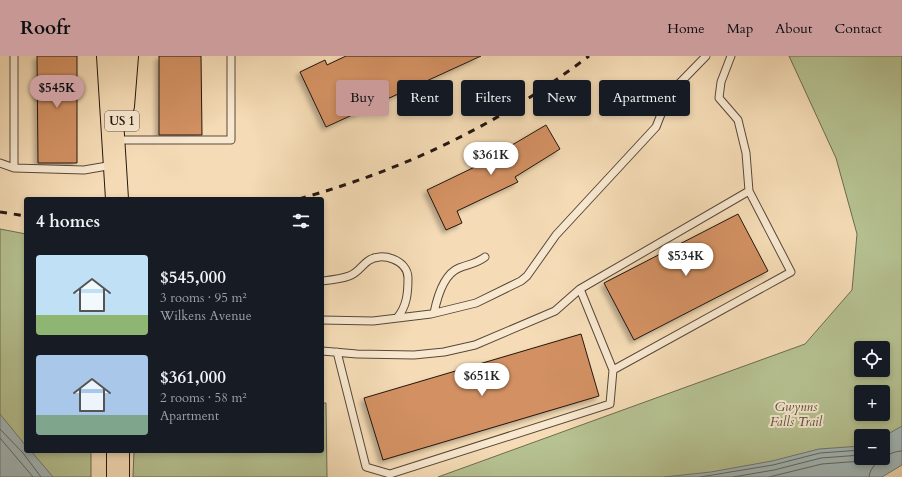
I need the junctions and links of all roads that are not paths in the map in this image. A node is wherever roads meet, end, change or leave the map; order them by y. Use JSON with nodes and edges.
{"nodes":[{"id":1,"x":14,"y":56,"type":"edge"},
{"id":2,"x":108,"y":56,"type":"edge"},
{"id":3,"x":127,"y":56,"type":"edge"},
{"id":4,"x":231,"y":56,"type":"edge"},
{"id":5,"x":706,"y":56,"type":"edge"},
{"id":6,"x":731,"y":56,"type":"edge"},
{"id":7,"x":121,"y":140,"type":"junction"},
{"id":8,"x":0,"y":163,"type":"edge"},
{"id":9,"x":14,"y":168,"type":"junction"},
{"id":10,"x":117,"y":183,"type":"edge"},
{"id":11,"x":750,"y":191,"type":"junction"},
{"id":12,"x":485,"y":257,"type":"dead end"},
{"id":13,"x":324,"y":281,"type":"edge"},
{"id":14,"x":580,"y":289,"type":"junction"},
{"id":15,"x":434,"y":313,"type":"junction"},
{"id":16,"x":397,"y":318,"type":"junction"},
{"id":17,"x":324,"y":320,"type":"edge"},
{"id":18,"x":324,"y":351,"type":"edge"},
{"id":19,"x":337,"y":352,"type":"junction"},
{"id":20,"x":613,"y":370,"type":"junction"},
{"id":21,"x":118,"y":453,"type":"edge"},
{"id":22,"x":118,"y":477,"type":"edge"}],
"edges":[{"from":1,"to":9,"type":"lane"},
{"from":2,"to":10,"type":"main road","number":"US 1"},
{"from":3,"to":7,"type":"main road","number":"US 1"},
{"from":4,"to":7,"type":"lane"},
{"from":5,"to":15,"type":"lane"},
{"from":6,"to":11,"type":"lane"},
{"from":7,"to":10,"type":"main road","number":"US 1"},
{"from":8,"to":9,"type":"lane"},
{"from":9,"to":10,"type":"lane"},
{"from":11,"to":14,"type":"lane"},
{"from":11,"to":20,"type":"lane"},
{"from":12,"to":15,"type":"lane"},
{"from":13,"to":16,"type":"lane"},
{"from":14,"to":19,"type":"lane"},
{"from":14,"to":20,"type":"lane"},
{"from":15,"to":16,"type":"lane"},
{"from":16,"to":17,"type":"lane"},
{"from":18,"to":19,"type":"lane"},
{"from":19,"to":20,"type":"lane"},
{"from":21,"to":22,"type":"main road"}]}
